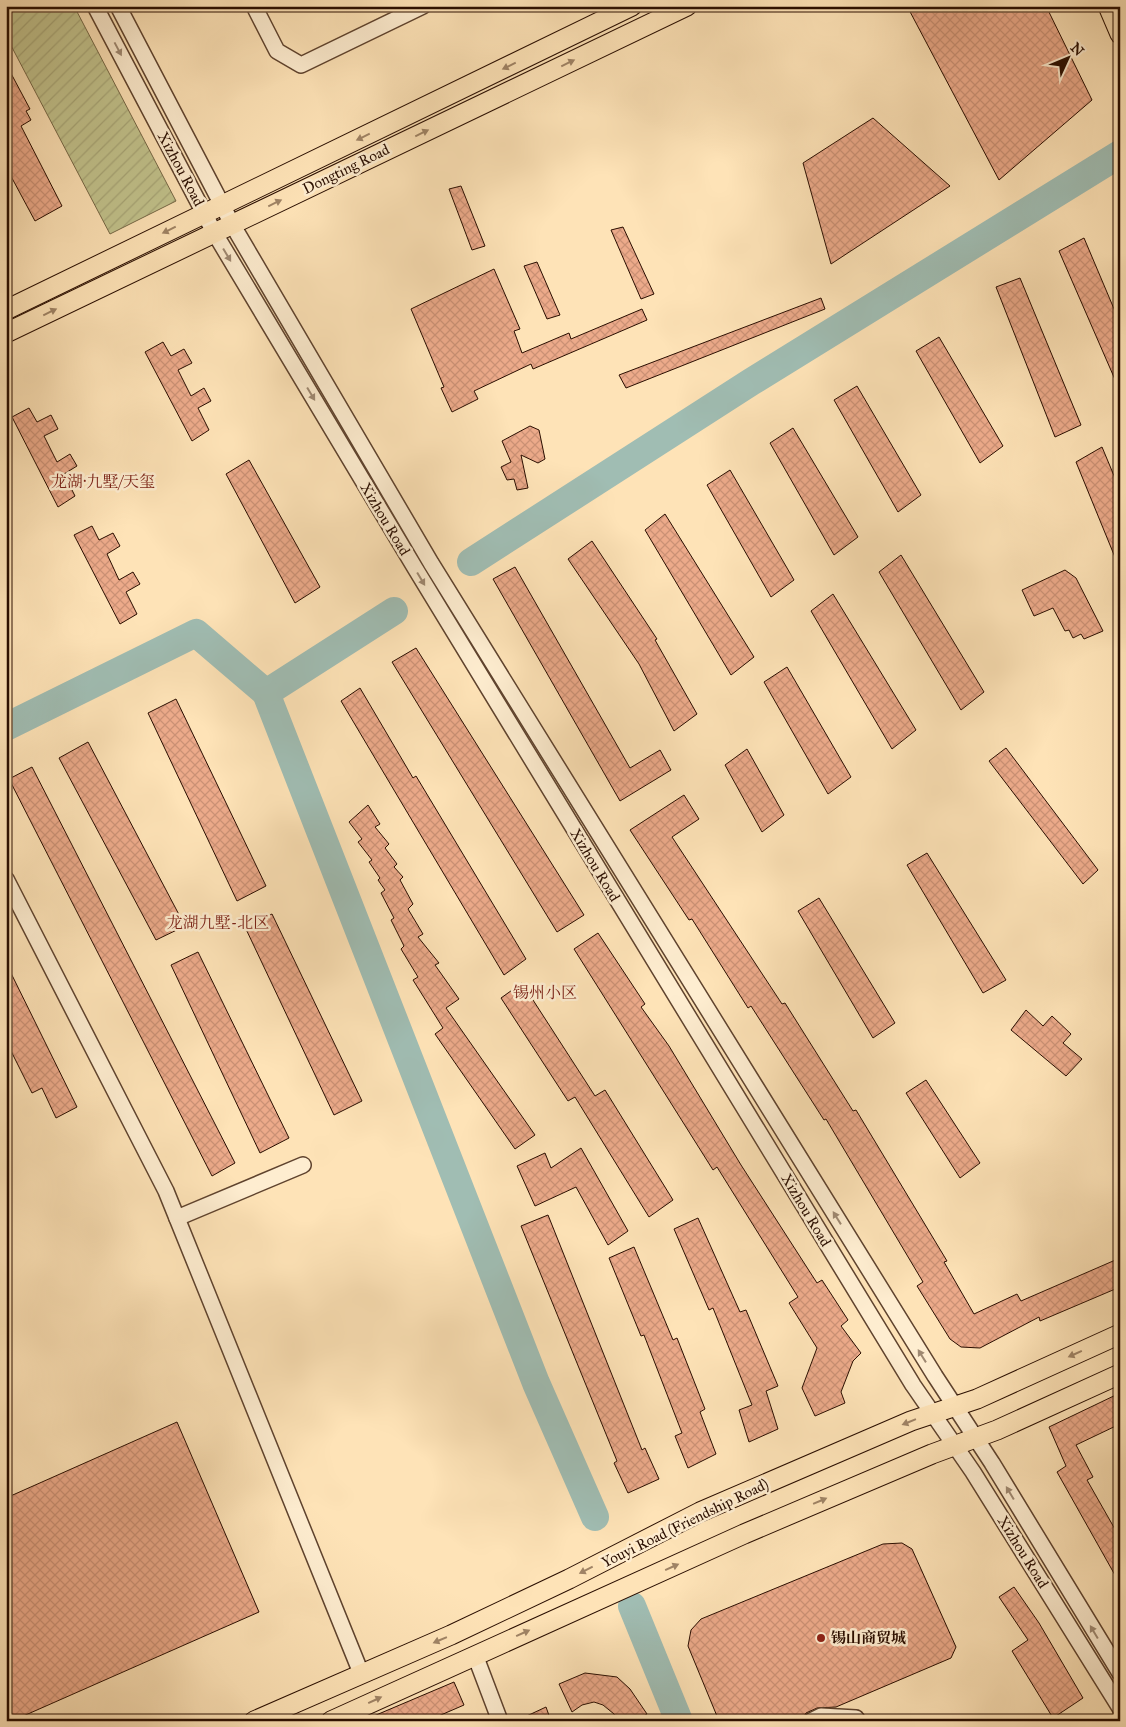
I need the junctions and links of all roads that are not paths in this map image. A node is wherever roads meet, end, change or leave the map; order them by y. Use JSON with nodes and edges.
{"nodes":[{"id":1,"x":96,"y":6,"type":"edge"},
{"id":2,"x":118,"y":6,"type":"edge"},
{"id":3,"x":254,"y":6,"type":"edge"},
{"id":4,"x":423,"y":6,"type":"edge"},
{"id":5,"x":632,"y":6,"type":"edge"},
{"id":6,"x":687,"y":6,"type":"edge"},
{"id":7,"x":1108,"y":6,"type":"edge"},
{"id":8,"x":1120,"y":34,"type":"edge"},
{"id":9,"x":223,"y":205,"type":"junction"},
{"id":10,"x":204,"y":214,"type":"junction"},
{"id":11,"x":232,"y":224,"type":"junction"},
{"id":12,"x":214,"y":232,"type":"junction"},
{"id":13,"x":6,"y":310,"type":"edge"},
{"id":14,"x":6,"y":333,"type":"edge"},
{"id":15,"x":6,"y":879,"type":"edge"},
{"id":16,"x":303,"y":1165,"type":"dead end"},
{"id":17,"x":177,"y":1218,"type":"junction"},
{"id":18,"x":1120,"y":1334,"type":"edge"},
{"id":19,"x":1120,"y":1374,"type":"edge"},
{"id":20,"x":954,"y":1406,"type":"junction"},
{"id":21,"x":933,"y":1414,"type":"junction"},
{"id":22,"x":975,"y":1438,"type":"junction"},
{"id":23,"x":955,"y":1446,"type":"junction"},
{"id":24,"x":475,"y":1655,"type":"junction"},
{"id":25,"x":361,"y":1673,"type":"junction"},
{"id":26,"x":1120,"y":1673,"type":"edge"},
{"id":27,"x":1120,"y":1708,"type":"edge"},
{"id":28,"x":254,"y":1721,"type":"edge"},
{"id":29,"x":331,"y":1721,"type":"edge"},
{"id":30,"x":500,"y":1721,"type":"edge"},
{"id":31,"x":811,"y":1721,"type":"edge"},
{"id":32,"x":858,"y":1721,"type":"edge"}],
"edges":[{"from":1,"to":10,"type":"street","name":"Xizhou Road","one_way":true},
{"from":2,"to":9,"type":"street","name":"Xizhou Road"},
{"from":3,"to":4,"type":"street"},
{"from":5,"to":9,"type":"main road","name":"Dongting Road","one_way":true},
{"from":11,"to":6,"type":"main road","name":"Dongting Road","one_way":true},
{"from":7,"to":8,"type":"main road"},
{"from":9,"to":10,"type":"main road","name":"Dongting Road"},
{"from":9,"to":11,"type":"street","name":"Xizhou Road"},
{"from":10,"to":12,"type":"street","name":"Xizhou Road"},
{"from":10,"to":13,"type":"main road","name":"Dongting Road","one_way":true},
{"from":11,"to":12,"type":"main road","name":"Dongting Road"},
{"from":20,"to":11,"type":"street","name":"Xizhou Road","one_way":true},
{"from":14,"to":12,"type":"main road","name":"Dongting Road","one_way":true},
{"from":12,"to":21,"type":"street","name":"Xizhou Road","one_way":true},
{"from":15,"to":17,"type":"street"},
{"from":16,"to":17,"type":"street"},
{"from":17,"to":25,"type":"street"},
{"from":18,"to":20,"type":"main road","name":"Youyi Road (Friendship Road)","one_way":true},
{"from":19,"to":22,"type":"main road"},
{"from":20,"to":21,"type":"main road","name":"Youyi Road (Friendship Road)"},
{"from":20,"to":22,"type":"street","name":"Xizhou Road"},
{"from":21,"to":23,"type":"street","name":"Xizhou Road"},
{"from":21,"to":25,"type":"main road","name":"Youyi Road (Friendship Road)","one_way":true},
{"from":22,"to":23,"type":"main road"},
{"from":26,"to":22,"type":"street","name":"Xizhou Road","one_way":true},
{"from":24,"to":23,"type":"main road","one_way":true},
{"from":23,"to":27,"type":"street","name":"Xizhou Road"},
{"from":29,"to":24,"type":"main road","one_way":true},
{"from":24,"to":30,"type":"street"},
{"from":25,"to":28,"type":"main road","name":"Youyi Road (Friendship Road)"},
{"from":31,"to":32,"type":"street"}]}
